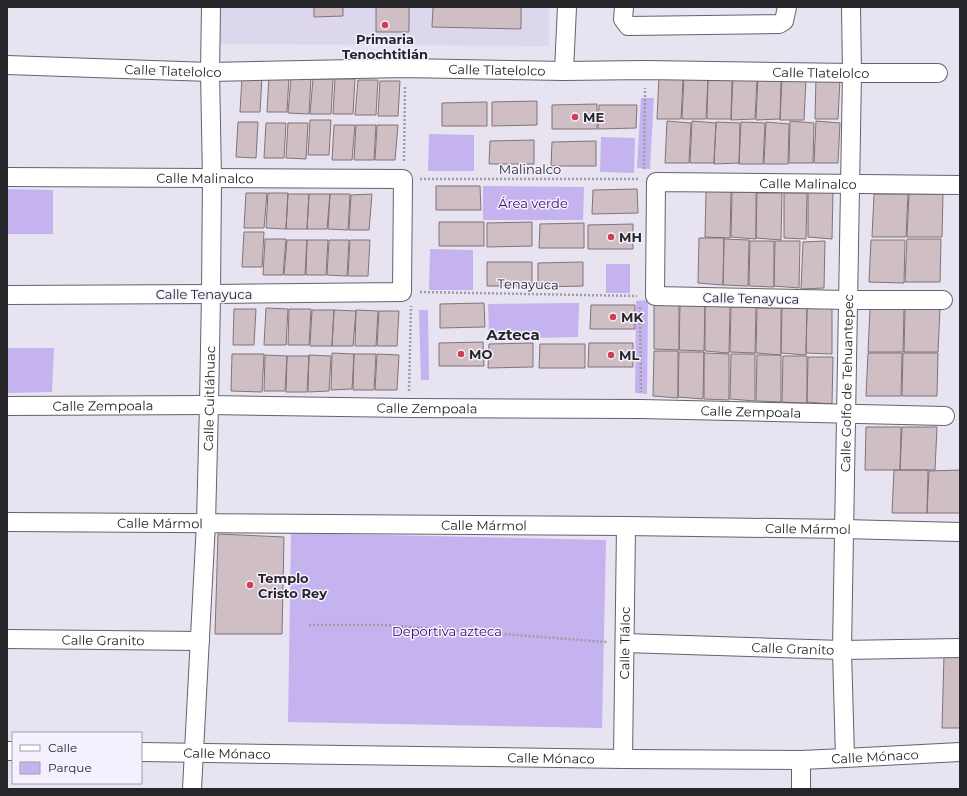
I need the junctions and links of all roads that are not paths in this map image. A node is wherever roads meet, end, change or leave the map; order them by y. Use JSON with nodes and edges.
{"nodes":[{"id":1,"x":211,"y":7,"type":"edge"},
{"id":2,"x":567,"y":7,"type":"edge"},
{"id":3,"x":624,"y":7,"type":"edge"},
{"id":4,"x":787,"y":7,"type":"edge"},
{"id":5,"x":851,"y":7,"type":"edge"},
{"id":6,"x":7,"y":65,"type":"edge"},
{"id":7,"x":564,"y":71,"type":"junction"},
{"id":8,"x":210,"y":72,"type":"junction"},
{"id":9,"x":938,"y":73,"type":"dead end"},
{"id":10,"x":852,"y":74,"type":"junction"},
{"id":11,"x":7,"y":176,"type":"edge"},
{"id":12,"x":212,"y":178,"type":"junction"},
{"id":13,"x":850,"y":184,"type":"junction"},
{"id":14,"x":960,"y":185,"type":"edge"},
{"id":15,"x":406,"y":292,"type":"joint"},
{"id":16,"x":212,"y":294,"type":"junction"},
{"id":17,"x":7,"y":295,"type":"edge"},
{"id":18,"x":647,"y":296,"type":"joint"},
{"id":19,"x":848,"y":300,"type":"junction"},
{"id":20,"x":943,"y":300,"type":"dead end"},
{"id":21,"x":209,"y":405,"type":"junction"},
{"id":22,"x":7,"y":406,"type":"edge"},
{"id":23,"x":846,"y":414,"type":"junction"},
{"id":24,"x":945,"y":416,"type":"dead end"},
{"id":25,"x":7,"y":522,"type":"edge"},
{"id":26,"x":206,"y":523,"type":"junction"},
{"id":27,"x":626,"y":526,"type":"junction"},
{"id":28,"x":844,"y":529,"type":"junction"},
{"id":29,"x":960,"y":532,"type":"edge"},
{"id":30,"x":7,"y":639,"type":"edge"},
{"id":31,"x":200,"y":641,"type":"junction"},
{"id":32,"x":625,"y":643,"type":"junction"},
{"id":33,"x":960,"y":648,"type":"edge"},
{"id":34,"x":842,"y":650,"type":"junction"},
{"id":35,"x":142,"y":752,"type":"edge"},
{"id":36,"x":193,"y":752,"type":"junction"},
{"id":37,"x":960,"y":752,"type":"edge"},
{"id":38,"x":845,"y":758,"type":"junction"},
{"id":39,"x":623,"y":759,"type":"junction"},
{"id":40,"x":801,"y":760,"type":"junction"},
{"id":41,"x":192,"y":789,"type":"edge"},
{"id":42,"x":801,"y":789,"type":"edge"}],
"edges":[{"from":1,"to":8,"type":"street","name":"Calle Cuitláhuac"},
{"from":2,"to":7,"type":"street"},
{"from":3,"to":4,"type":"street"},
{"from":5,"to":10,"type":"street","name":"Calle Golfo de Tehuantepec"},
{"from":6,"to":8,"type":"street","name":"Calle Tlatelolco"},
{"from":7,"to":8,"type":"street","name":"Calle Tlatelolco"},
{"from":7,"to":10,"type":"street","name":"Calle Tlatelolco"},
{"from":8,"to":12,"type":"street","name":"Calle Cuitláhuac"},
{"from":9,"to":10,"type":"street","name":"Calle Tlatelolco"},
{"from":10,"to":13,"type":"street","name":"Calle Golfo de Tehuantepec"},
{"from":11,"to":12,"type":"street","name":"Calle Malinalco"},
{"from":12,"to":15,"type":"street","name":"Calle Malinalco"},
{"from":12,"to":16,"type":"street","name":"Calle Cuitláhuac"},
{"from":13,"to":14,"type":"street","name":"Calle Malinalco"},
{"from":13,"to":18,"type":"street","name":"Calle Malinalco"},
{"from":13,"to":19,"type":"street","name":"Calle Golfo de Tehuantepec"},
{"from":15,"to":16,"type":"street","name":"Calle Tenayuca"},
{"from":16,"to":17,"type":"street","name":"Calle Tenayuca"},
{"from":16,"to":21,"type":"street","name":"Calle Cuitláhuac"},
{"from":18,"to":19,"type":"street","name":"Calle Tenayuca"},
{"from":19,"to":20,"type":"street","name":"Calle Tenayuca"},
{"from":19,"to":23,"type":"street","name":"Calle Golfo de Tehuantepec"},
{"from":21,"to":22,"type":"street","name":"Calle Zempoala"},
{"from":21,"to":23,"type":"street","name":"Calle Zempoala"},
{"from":21,"to":26,"type":"street","name":"Calle Cuitláhuac"},
{"from":23,"to":24,"type":"street","name":"Calle Zempoala"},
{"from":23,"to":28,"type":"street","name":"Calle Golfo de Tehuantepec"},
{"from":25,"to":26,"type":"street","name":"Calle Mármol"},
{"from":26,"to":27,"type":"street","name":"Calle Mármol"},
{"from":26,"to":31,"type":"street","name":"Calle Cuitláhuac"},
{"from":27,"to":28,"type":"street","name":"Calle Mármol"},
{"from":27,"to":32,"type":"street","name":"Calle Tláloc"},
{"from":28,"to":29,"type":"street","name":"Calle Mármol"},
{"from":28,"to":34,"type":"street","name":"Calle Golfo de Tehuantepec"},
{"from":30,"to":31,"type":"street","name":"Calle Granito"},
{"from":31,"to":36,"type":"street","name":"Calle Cuitláhuac"},
{"from":32,"to":34,"type":"street","name":"Calle Granito"},
{"from":32,"to":39,"type":"street","name":"Calle Tláloc"},
{"from":33,"to":34,"type":"street","name":"Calle Granito"},
{"from":34,"to":38,"type":"street","name":"Calle Golfo de Tehuantepec"},
{"from":35,"to":36,"type":"street","name":"Calle Mónaco"},
{"from":36,"to":39,"type":"street","name":"Calle Mónaco"},
{"from":36,"to":41,"type":"street","name":"Calle Cuitláhuac"},
{"from":37,"to":38,"type":"street","name":"Calle Mónaco"},
{"from":38,"to":40,"type":"street","name":"Calle Mónaco"},
{"from":39,"to":40,"type":"street","name":"Calle Mónaco"},
{"from":40,"to":42,"type":"street"}]}
